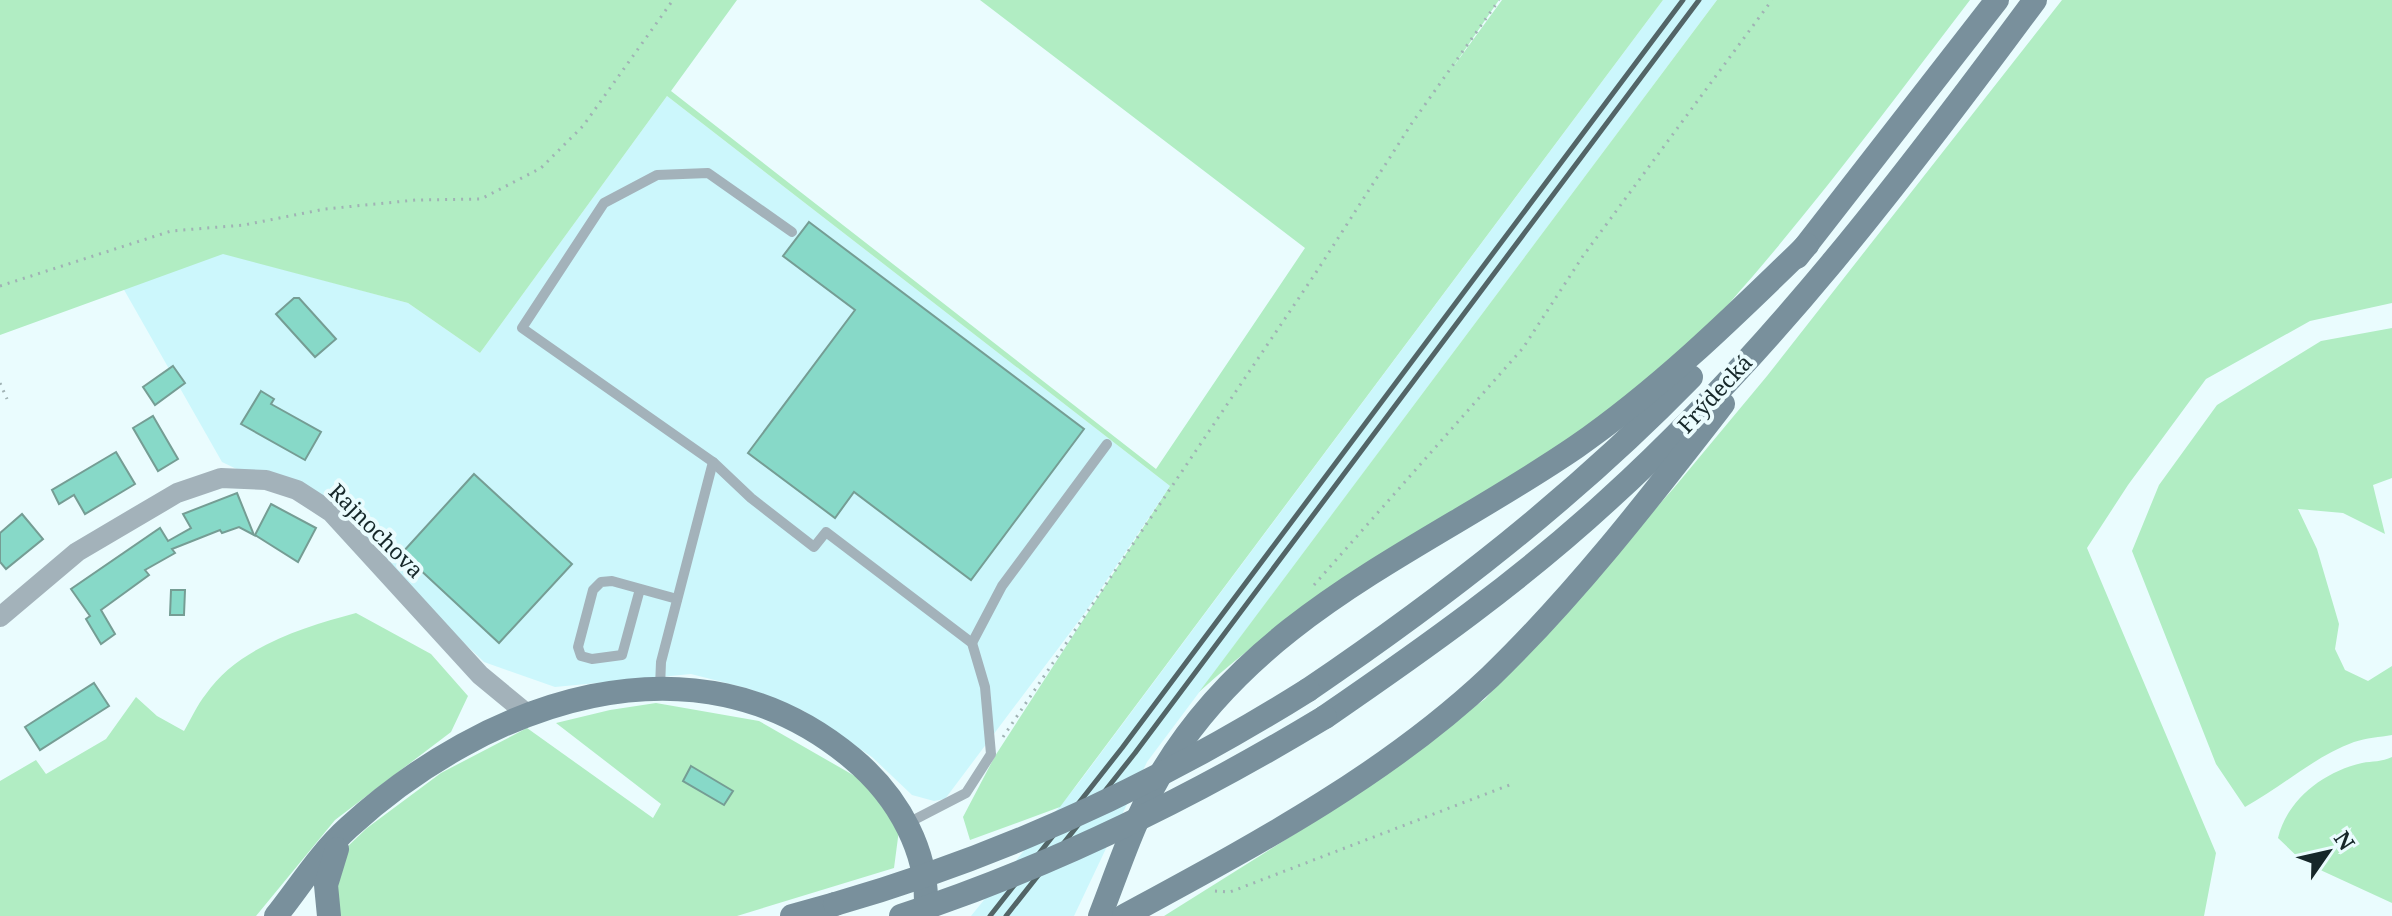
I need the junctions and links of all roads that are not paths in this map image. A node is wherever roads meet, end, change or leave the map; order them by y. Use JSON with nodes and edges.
{"nodes":[{"id":1,"x":1997,"y":0,"type":"edge"},
{"id":2,"x":2035,"y":0,"type":"edge"},
{"id":3,"x":792,"y":232,"type":"dead end"},
{"id":4,"x":1807,"y":245,"type":"junction"},
{"id":5,"x":1837,"y":259,"type":"junction"},
{"id":6,"x":1107,"y":444,"type":"dead end"},
{"id":7,"x":713,"y":462,"type":"junction"},
{"id":8,"x":640,"y":589,"type":"junction"},
{"id":9,"x":677,"y":599,"type":"junction"},
{"id":10,"x":0,"y":617,"type":"edge"},
{"id":11,"x":972,"y":643,"type":"junction"},
{"id":12,"x":660,"y":687,"type":"junction"},
{"id":13,"x":526,"y":713,"type":"junction"},
{"id":14,"x":906,"y":824,"type":"junction"},
{"id":15,"x":345,"y":830,"type":"junction"},
{"id":16,"x":276,"y":916,"type":"edge"},
{"id":17,"x":329,"y":916,"type":"edge"},
{"id":18,"x":792,"y":916,"type":"edge"},
{"id":19,"x":901,"y":916,"type":"edge"},
{"id":20,"x":925,"y":916,"type":"edge"},
{"id":21,"x":1100,"y":916,"type":"edge"},
{"id":22,"x":1124,"y":916,"type":"edge"}],
"edges":[{"from":1,"to":4,"type":"main road","name":"Frýdecká"},
{"from":2,"to":5,"type":"main road","name":"Frýdecká"},
{"from":3,"to":7,"type":"lane"},
{"from":4,"to":18,"type":"main road","name":"Frýdecká","bridge":true},
{"from":4,"to":21,"type":"main road"},
{"from":5,"to":19,"type":"main road","name":"Frýdecká","bridge":true},
{"from":5,"to":22,"type":"main road"},
{"from":6,"to":11,"type":"lane"},
{"from":7,"to":9,"type":"lane"},
{"from":7,"to":11,"type":"lane"},
{"from":8,"to":8,"type":"lane"},
{"from":8,"to":9,"type":"lane"},
{"from":9,"to":12,"type":"lane"},
{"from":10,"to":13,"type":"street","name":"Rajnochova"},
{"from":11,"to":14,"type":"lane"},
{"from":12,"to":13,"type":"main road"},
{"from":12,"to":14,"type":"main road"},
{"from":13,"to":15,"type":"main road"},
{"from":14,"to":20,"type":"main road"},
{"from":15,"to":16,"type":"main road"},
{"from":15,"to":17,"type":"main road"}]}
